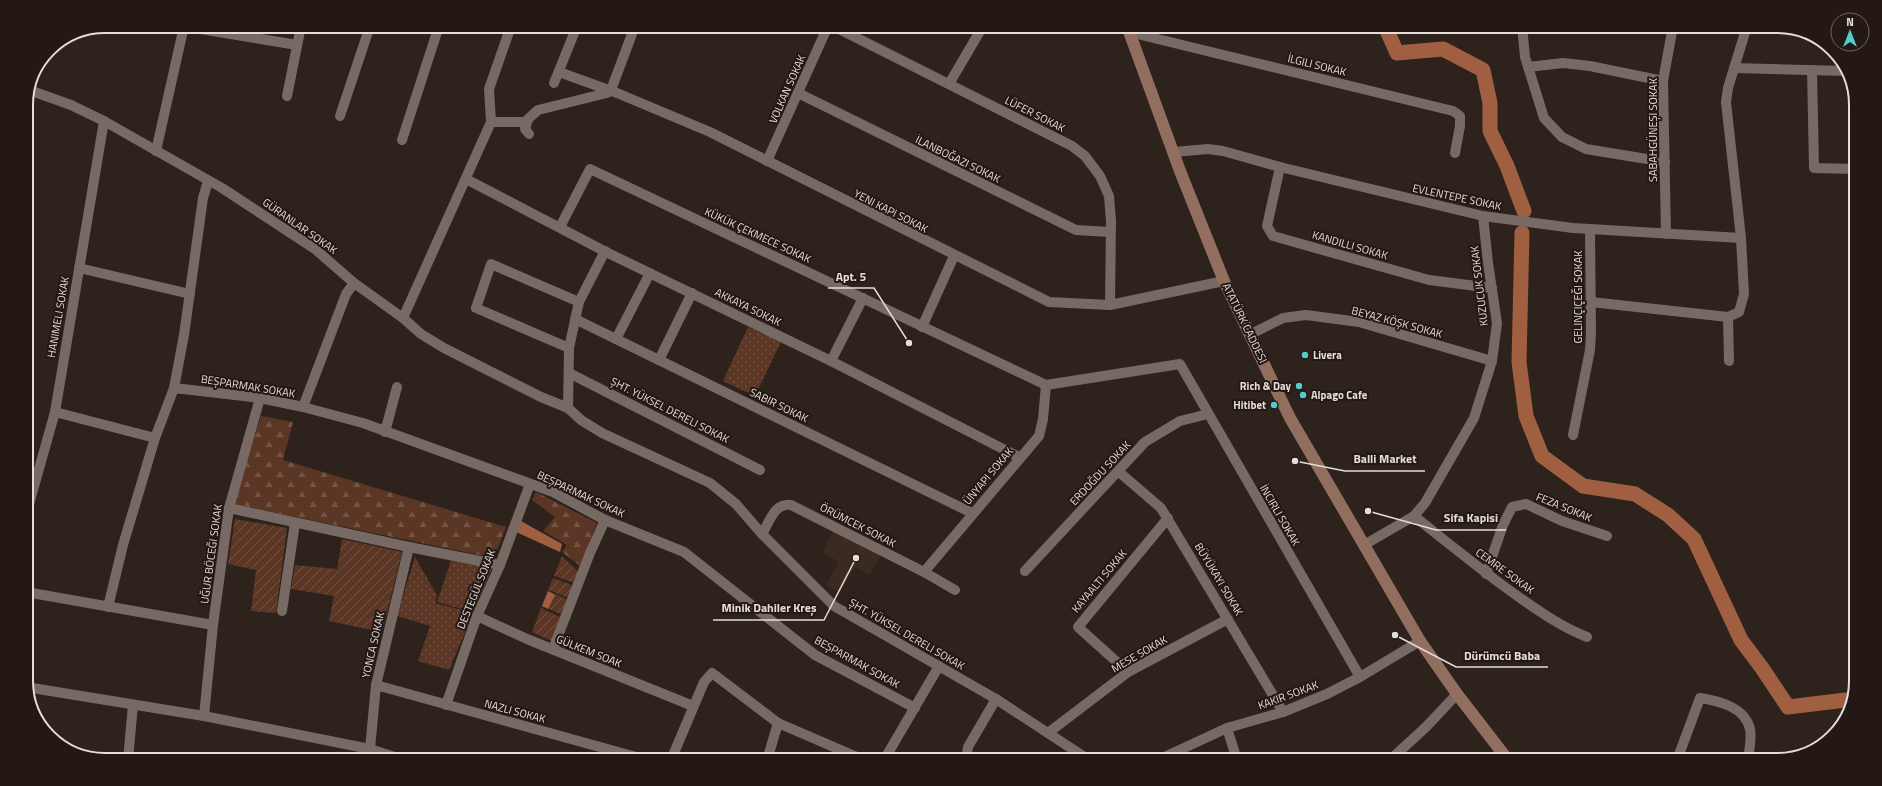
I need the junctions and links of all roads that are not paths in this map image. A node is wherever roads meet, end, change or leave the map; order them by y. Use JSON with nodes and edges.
{"nodes":[{"id":1,"x":181,"y":33,"type":"edge"},
{"id":2,"x":225,"y":33,"type":"edge"},
{"id":3,"x":300,"y":33,"type":"edge"},
{"id":4,"x":368,"y":33,"type":"edge"},
{"id":5,"x":437,"y":33,"type":"edge"},
{"id":6,"x":509,"y":33,"type":"edge"},
{"id":7,"x":574,"y":33,"type":"edge"},
{"id":8,"x":632,"y":33,"type":"edge"},
{"id":9,"x":825,"y":33,"type":"edge"},
{"id":10,"x":847,"y":33,"type":"edge"},
{"id":11,"x":979,"y":33,"type":"edge"},
{"id":12,"x":1129,"y":33,"type":"edge"},
{"id":13,"x":1144,"y":33,"type":"edge"},
{"id":14,"x":1522,"y":33,"type":"edge"},
{"id":15,"x":1672,"y":33,"type":"edge"},
{"id":16,"x":1745,"y":33,"type":"edge"},
{"id":17,"x":297,"y":45,"type":"junction"},
{"id":18,"x":1528,"y":67,"type":"junction"},
{"id":19,"x":1734,"y":68,"type":"junction"},
{"id":20,"x":1812,"y":70,"type":"junction"},
{"id":21,"x":1841,"y":71,"type":"edge"},
{"id":22,"x":559,"y":72,"type":"junction"},
{"id":23,"x":1663,"y":81,"type":"junction"},
{"id":24,"x":554,"y":83,"type":"dead end"},
{"id":25,"x":950,"y":84,"type":"junction"},
{"id":26,"x":611,"y":90,"type":"junction"},
{"id":27,"x":34,"y":92,"type":"edge"},
{"id":28,"x":798,"y":93,"type":"junction"},
{"id":29,"x":287,"y":96,"type":"dead end"},
{"id":30,"x":340,"y":116,"type":"dead end"},
{"id":31,"x":104,"y":122,"type":"junction"},
{"id":32,"x":491,"y":122,"type":"junction"},
{"id":33,"x":527,"y":122,"type":"junction"},
{"id":34,"x":529,"y":134,"type":"dead end"},
{"id":35,"x":402,"y":140,"type":"dead end"},
{"id":36,"x":156,"y":151,"type":"junction"},
{"id":37,"x":1174,"y":152,"type":"junction"},
{"id":38,"x":1455,"y":153,"type":"dead end"},
{"id":39,"x":767,"y":161,"type":"junction"},
{"id":40,"x":1665,"y":162,"type":"junction"},
{"id":41,"x":1280,"y":167,"type":"junction"},
{"id":42,"x":1849,"y":170,"type":"edge"},
{"id":43,"x":466,"y":179,"type":"junction"},
{"id":44,"x":208,"y":181,"type":"junction"},
{"id":45,"x":1483,"y":216,"type":"junction"},
{"id":46,"x":560,"y":227,"type":"junction"},
{"id":47,"x":1590,"y":229,"type":"junction"},
{"id":48,"x":1110,"y":232,"type":"junction"},
{"id":49,"x":1666,"y":234,"type":"junction"},
{"id":50,"x":1741,"y":238,"type":"junction"},
{"id":51,"x":605,"y":251,"type":"junction"},
{"id":52,"x":954,"y":256,"type":"junction"},
{"id":53,"x":79,"y":268,"type":"junction"},
{"id":54,"x":650,"y":272,"type":"junction"},
{"id":55,"x":1224,"y":281,"type":"junction"},
{"id":56,"x":354,"y":283,"type":"junction"},
{"id":57,"x":1492,"y":288,"type":"junction"},
{"id":58,"x":692,"y":293,"type":"junction"},
{"id":59,"x":190,"y":294,"type":"junction"},
{"id":60,"x":863,"y":298,"type":"junction"},
{"id":61,"x":579,"y":302,"type":"junction"},
{"id":62,"x":1591,"y":302,"type":"junction"},
{"id":63,"x":1110,"y":304,"type":"junction"},
{"id":64,"x":1728,"y":317,"type":"junction"},
{"id":65,"x":403,"y":318,"type":"junction"},
{"id":66,"x":575,"y":319,"type":"junction"},
{"id":67,"x":922,"y":327,"type":"junction"},
{"id":68,"x":1251,"y":334,"type":"junction"},
{"id":69,"x":616,"y":339,"type":"junction"},
{"id":70,"x":569,"y":348,"type":"junction"},
{"id":71,"x":659,"y":360,"type":"junction"},
{"id":72,"x":831,"y":361,"type":"junction"},
{"id":73,"x":1492,"y":361,"type":"junction"},
{"id":74,"x":1729,"y":361,"type":"dead end"},
{"id":75,"x":569,"y":373,"type":"junction"},
{"id":76,"x":1046,"y":385,"type":"junction"},
{"id":77,"x":396,"y":387,"type":"dead end"},
{"id":78,"x":174,"y":388,"type":"junction"},
{"id":79,"x":260,"y":398,"type":"junction"},
{"id":80,"x":303,"y":407,"type":"junction"},
{"id":81,"x":568,"y":408,"type":"junction"},
{"id":82,"x":55,"y":412,"type":"junction"},
{"id":83,"x":1208,"y":414,"type":"junction"},
{"id":84,"x":385,"y":432,"type":"junction"},
{"id":85,"x":1572,"y":435,"type":"dead end"},
{"id":86,"x":155,"y":438,"type":"junction"},
{"id":87,"x":1019,"y":457,"type":"junction"},
{"id":88,"x":760,"y":470,"type":"dead end"},
{"id":89,"x":1119,"y":472,"type":"junction"},
{"id":90,"x":530,"y":484,"type":"junction"},
{"id":91,"x":33,"y":490,"type":"edge"},
{"id":92,"x":229,"y":508,"type":"junction"},
{"id":93,"x":972,"y":513,"type":"junction"},
{"id":94,"x":1414,"y":516,"type":"junction"},
{"id":95,"x":1168,"y":518,"type":"junction"},
{"id":96,"x":605,"y":520,"type":"junction"},
{"id":97,"x":295,"y":523,"type":"junction"},
{"id":98,"x":762,"y":534,"type":"junction"},
{"id":99,"x":1607,"y":536,"type":"dead end"},
{"id":100,"x":1364,"y":545,"type":"junction"},
{"id":101,"x":409,"y":547,"type":"junction"},
{"id":102,"x":500,"y":565,"type":"junction"},
{"id":103,"x":1025,"y":571,"type":"dead end"},
{"id":104,"x":924,"y":572,"type":"junction"},
{"id":105,"x":1486,"y":574,"type":"junction"},
{"id":106,"x":955,"y":590,"type":"dead end"},
{"id":107,"x":33,"y":593,"type":"edge"},
{"id":108,"x":108,"y":607,"type":"junction"},
{"id":109,"x":282,"y":611,"type":"dead end"},
{"id":110,"x":477,"y":616,"type":"junction"},
{"id":111,"x":1228,"y":619,"type":"junction"},
{"id":112,"x":213,"y":625,"type":"junction"},
{"id":113,"x":1587,"y":637,"type":"dead end"},
{"id":114,"x":1420,"y":641,"type":"junction"},
{"id":115,"x":553,"y":649,"type":"junction"},
{"id":116,"x":939,"y":666,"type":"junction"},
{"id":117,"x":1128,"y":672,"type":"junction"},
{"id":118,"x":1360,"y":677,"type":"junction"},
{"id":119,"x":376,"y":685,"type":"junction"},
{"id":120,"x":33,"y":688,"type":"edge"},
{"id":121,"x":1457,"y":694,"type":"junction"},
{"id":122,"x":996,"y":699,"type":"junction"},
{"id":123,"x":446,"y":704,"type":"junction"},
{"id":124,"x":133,"y":705,"type":"junction"},
{"id":125,"x":693,"y":706,"type":"junction"},
{"id":126,"x":915,"y":708,"type":"junction"},
{"id":127,"x":1283,"y":712,"type":"junction"},
{"id":128,"x":204,"y":716,"type":"junction"},
{"id":129,"x":778,"y":723,"type":"junction"},
{"id":130,"x":1227,"y":728,"type":"junction"},
{"id":131,"x":1048,"y":733,"type":"junction"},
{"id":132,"x":370,"y":749,"type":"junction"},
{"id":133,"x":129,"y":753,"type":"edge"},
{"id":134,"x":382,"y":753,"type":"edge"},
{"id":135,"x":622,"y":753,"type":"edge"},
{"id":136,"x":674,"y":753,"type":"edge"},
{"id":137,"x":769,"y":753,"type":"edge"},
{"id":138,"x":848,"y":753,"type":"edge"},
{"id":139,"x":888,"y":753,"type":"edge"},
{"id":140,"x":967,"y":753,"type":"edge"},
{"id":141,"x":1078,"y":753,"type":"edge"},
{"id":142,"x":1173,"y":753,"type":"edge"},
{"id":143,"x":1235,"y":753,"type":"edge"},
{"id":144,"x":1398,"y":753,"type":"edge"},
{"id":145,"x":1503,"y":753,"type":"edge"},
{"id":146,"x":1680,"y":753,"type":"edge"},
{"id":147,"x":1748,"y":753,"type":"edge"}],
"edges":[{"from":1,"to":36,"type":"street"},
{"from":2,"to":17,"type":"street"},
{"from":3,"to":17,"type":"street"},
{"from":4,"to":30,"type":"street"},
{"from":5,"to":35,"type":"street"},
{"from":6,"to":32,"type":"street"},
{"from":7,"to":22,"type":"street"},
{"from":8,"to":26,"type":"street"},
{"from":9,"to":28,"type":"street","name":"VOLKAN SOKAK"},
{"from":10,"to":25,"type":"street","name":"LÜFER SOKAK"},
{"from":11,"to":25,"type":"street"},
{"from":12,"to":37,"type":"main road","name":"ATATÜRK CADDESI"},
{"from":13,"to":38,"type":"street","name":"İLGILI SOKAK"},
{"from":14,"to":18,"type":"street"},
{"from":15,"to":23,"type":"street","name":"SABAHGÜNEŞI SOKAK"},
{"from":16,"to":19,"type":"street"},
{"from":17,"to":29,"type":"street"},
{"from":18,"to":23,"type":"street"},
{"from":18,"to":40,"type":"street"},
{"from":19,"to":20,"type":"street"},
{"from":19,"to":50,"type":"street"},
{"from":20,"to":21,"type":"street"},
{"from":20,"to":42,"type":"street"},
{"from":22,"to":24,"type":"street"},
{"from":22,"to":26,"type":"street"},
{"from":23,"to":40,"type":"street","name":"SABAHGÜNEŞI SOKAK"},
{"from":25,"to":48,"type":"street","name":"LÜFER SOKAK"},
{"from":26,"to":33,"type":"street"},
{"from":26,"to":39,"type":"street"},
{"from":27,"to":31,"type":"street","name":"GÜRANLAR SOKAK"},
{"from":28,"to":39,"type":"street","name":"VOLKAN SOKAK"},
{"from":28,"to":48,"type":"street"},
{"from":31,"to":36,"type":"street","name":"GÜRANLAR SOKAK"},
{"from":31,"to":53,"type":"street"},
{"from":32,"to":33,"type":"street"},
{"from":32,"to":43,"type":"street"},
{"from":33,"to":34,"type":"street"},
{"from":36,"to":44,"type":"street","name":"GÜRANLAR SOKAK"},
{"from":37,"to":41,"type":"street","name":"EVLENTEPE SOKAK"},
{"from":37,"to":55,"type":"main road","name":"ATATÜRK CADDESI"},
{"from":39,"to":52,"type":"street"},
{"from":40,"to":49,"type":"street","name":"SABAHGÜNEŞI SOKAK"},
{"from":41,"to":45,"type":"street","name":"EVLENTEPE SOKAK"},
{"from":41,"to":57,"type":"street","name":"KANDILLI SOKAK"},
{"from":43,"to":46,"type":"street","name":"AKKAYA SOKAK"},
{"from":43,"to":65,"type":"street"},
{"from":44,"to":56,"type":"street","name":"GÜRANLAR SOKAK"},
{"from":44,"to":59,"type":"street"},
{"from":45,"to":47,"type":"street","name":"EVLENTEPE SOKAK"},
{"from":45,"to":57,"type":"street","name":"KUZUCUK SOKAK"},
{"from":46,"to":51,"type":"street","name":"AKKAYA SOKAK"},
{"from":46,"to":60,"type":"street","name":"KÜKÜK ÇEKMECE SOKAK"},
{"from":47,"to":49,"type":"street","name":"EVLENTEPE SOKAK"},
{"from":47,"to":62,"type":"street","name":"GELINÇIÇEĞI SOKAK"},
{"from":48,"to":63,"type":"street","name":"LÜFER SOKAK"},
{"from":49,"to":50,"type":"street","name":"EVLENTEPE SOKAK"},
{"from":50,"to":64,"type":"street"},
{"from":51,"to":54,"type":"street","name":"AKKAYA SOKAK"},
{"from":51,"to":61,"type":"street"},
{"from":52,"to":63,"type":"street"},
{"from":52,"to":67,"type":"street"},
{"from":53,"to":59,"type":"street"},
{"from":53,"to":82,"type":"street"},
{"from":54,"to":58,"type":"street","name":"AKKAYA SOKAK"},
{"from":54,"to":69,"type":"street"},
{"from":55,"to":63,"type":"street"},
{"from":55,"to":68,"type":"main road","name":"ATATÜRK CADDESI"},
{"from":56,"to":65,"type":"street","name":"GÜRANLAR SOKAK"},
{"from":56,"to":80,"type":"street"},
{"from":57,"to":73,"type":"street","name":"KUZUCUK SOKAK"},
{"from":58,"to":71,"type":"street"},
{"from":58,"to":72,"type":"street","name":"AKKAYA SOKAK"},
{"from":59,"to":78,"type":"street"},
{"from":60,"to":67,"type":"street","name":"KÜKÜK ÇEKMECE SOKAK"},
{"from":60,"to":72,"type":"street"},
{"from":61,"to":66,"type":"street"},
{"from":61,"to":70,"type":"street"},
{"from":62,"to":64,"type":"street"},
{"from":62,"to":85,"type":"street","name":"GELINÇIÇEĞI SOKAK"},
{"from":64,"to":74,"type":"street"},
{"from":65,"to":81,"type":"street","name":"GÜRANLAR SOKAK"},
{"from":66,"to":69,"type":"street"},
{"from":66,"to":70,"type":"street"},
{"from":67,"to":76,"type":"street","name":"KÜKÜK ÇEKMECE SOKAK"},
{"from":68,"to":73,"type":"street","name":"BEYAZ KÖŞK SOKAK"},
{"from":68,"to":100,"type":"main road","name":"ATATÜRK CADDESI"},
{"from":69,"to":71,"type":"street"},
{"from":70,"to":75,"type":"street"},
{"from":71,"to":93,"type":"street"},
{"from":72,"to":87,"type":"street","name":"AKKAYA SOKAK"},
{"from":73,"to":94,"type":"street","name":"KUZUCUK SOKAK"},
{"from":75,"to":81,"type":"street"},
{"from":75,"to":88,"type":"street","name":"ŞHT. YÜKSEL DERELI SOKAK"},
{"from":76,"to":83,"type":"street","name":"İNCIRLI SOKAK"},
{"from":76,"to":87,"type":"street"},
{"from":77,"to":84,"type":"street"},
{"from":78,"to":79,"type":"street","name":"BEŞPARMAK SOKAK"},
{"from":78,"to":86,"type":"street"},
{"from":79,"to":80,"type":"street","name":"BEŞPARMAK SOKAK"},
{"from":79,"to":92,"type":"street","name":"UĞUR BÖCEĞI SOKAK"},
{"from":80,"to":84,"type":"street","name":"BEŞPARMAK SOKAK"},
{"from":81,"to":98,"type":"street","name":"ŞHT. YÜKSEL DERELI SOKAK"},
{"from":82,"to":86,"type":"street"},
{"from":82,"to":91,"type":"street"},
{"from":83,"to":89,"type":"street","name":"ERDOĞDU SOKAK"},
{"from":83,"to":118,"type":"street","name":"İNCIRLI SOKAK"},
{"from":84,"to":90,"type":"street","name":"BEŞPARMAK SOKAK"},
{"from":86,"to":108,"type":"street"},
{"from":87,"to":93,"type":"street"},
{"from":89,"to":95,"type":"street"},
{"from":89,"to":103,"type":"street","name":"ERDOĞDU SOKAK"},
{"from":90,"to":96,"type":"street","name":"BEŞPARMAK SOKAK"},
{"from":90,"to":102,"type":"street","name":"DESTEGÜL SOKAK"},
{"from":92,"to":97,"type":"street"},
{"from":92,"to":112,"type":"street","name":"UĞUR BÖCEĞI SOKAK"},
{"from":93,"to":104,"type":"street"},
{"from":94,"to":100,"type":"street","name":"KUZUCUK SOKAK"},
{"from":94,"to":105,"type":"street","name":"CEMRE SOKAK"},
{"from":95,"to":111,"type":"street"},
{"from":95,"to":117,"type":"street"},
{"from":96,"to":115,"type":"street"},
{"from":96,"to":126,"type":"street","name":"BEŞPARMAK SOKAK"},
{"from":97,"to":101,"type":"street"},
{"from":97,"to":109,"type":"street"},
{"from":98,"to":104,"type":"street","name":"ÖRÜMCEK SOKAK"},
{"from":98,"to":116,"type":"street","name":"ŞHT. YÜKSEL DERELI SOKAK"},
{"from":99,"to":105,"type":"street","name":"FEZA SOKAK"},
{"from":100,"to":114,"type":"main road","name":"ATATÜRK CADDESI"},
{"from":101,"to":102,"type":"street"},
{"from":101,"to":119,"type":"street","name":"YONCA SOKAK"},
{"from":102,"to":110,"type":"street","name":"DESTEGÜL SOKAK"},
{"from":104,"to":106,"type":"street","name":"ÖRÜMCEK SOKAK"},
{"from":105,"to":113,"type":"street","name":"CEMRE SOKAK"},
{"from":107,"to":108,"type":"street"},
{"from":108,"to":112,"type":"street"},
{"from":110,"to":115,"type":"street","name":"GÜLKEM SOAK"},
{"from":110,"to":123,"type":"street","name":"DESTEGÜL SOKAK"},
{"from":111,"to":117,"type":"street","name":"MESE SOKAK"},
{"from":111,"to":127,"type":"street"},
{"from":112,"to":128,"type":"street","name":"UĞUR BÖCEĞI SOKAK"},
{"from":114,"to":118,"type":"street"},
{"from":114,"to":121,"type":"main road","name":"ATATÜRK CADDESI"},
{"from":115,"to":125,"type":"street","name":"GÜLKEM SOAK"},
{"from":116,"to":122,"type":"street","name":"ŞHT. YÜKSEL DERELI SOKAK"},
{"from":116,"to":126,"type":"street"},
{"from":117,"to":131,"type":"street","name":"MESE SOKAK"},
{"from":118,"to":127,"type":"street"},
{"from":119,"to":123,"type":"street"},
{"from":119,"to":132,"type":"street","name":"YONCA SOKAK"},
{"from":120,"to":124,"type":"street"},
{"from":121,"to":144,"type":"street"},
{"from":121,"to":145,"type":"main road","name":"ATATÜRK CADDESI"},
{"from":122,"to":131,"type":"street","name":"ŞHT. YÜKSEL DERELI SOKAK"},
{"from":122,"to":140,"type":"street"},
{"from":123,"to":135,"type":"street"},
{"from":124,"to":128,"type":"street"},
{"from":124,"to":133,"type":"street"},
{"from":125,"to":129,"type":"street"},
{"from":125,"to":136,"type":"street"},
{"from":126,"to":139,"type":"street"},
{"from":127,"to":130,"type":"street"},
{"from":128,"to":132,"type":"street"},
{"from":129,"to":137,"type":"street"},
{"from":129,"to":138,"type":"street"},
{"from":130,"to":142,"type":"street"},
{"from":130,"to":143,"type":"street"},
{"from":131,"to":141,"type":"street","name":"ŞHT. YÜKSEL DERELI SOKAK"},
{"from":132,"to":134,"type":"street"},
{"from":146,"to":147,"type":"street"}]}
